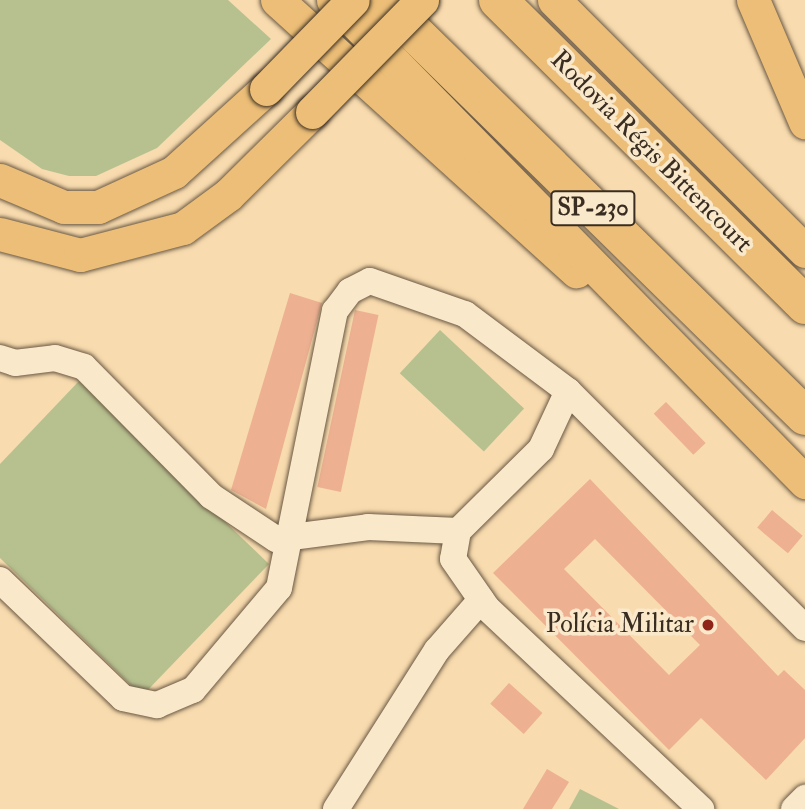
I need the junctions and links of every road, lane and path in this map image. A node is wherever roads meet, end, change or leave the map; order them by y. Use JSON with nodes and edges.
{"nodes":[{"id":1,"x":277,"y":0,"type":"edge"},
{"id":2,"x":333,"y":0,"type":"edge"},
{"id":3,"x":353,"y":0,"type":"edge"},
{"id":4,"x":381,"y":0,"type":"edge"},
{"id":5,"x":422,"y":0,"type":"edge"},
{"id":6,"x":498,"y":0,"type":"edge"},
{"id":7,"x":554,"y":0,"type":"edge"},
{"id":8,"x":753,"y":0,"type":"edge"},
{"id":9,"x":805,"y":122,"type":"edge"},
{"id":10,"x":0,"y":180,"type":"edge"},
{"id":11,"x":0,"y":234,"type":"edge"},
{"id":12,"x":805,"y":251,"type":"edge"},
{"id":13,"x":805,"y":304,"type":"edge"},
{"id":14,"x":664,"y":344,"type":"junction"},
{"id":15,"x":0,"y":358,"type":"edge"},
{"id":16,"x":568,"y":391,"type":"junction"},
{"id":17,"x":805,"y":416,"type":"edge"},
{"id":18,"x":805,"y":482,"type":"edge"},
{"id":19,"x":458,"y":531,"type":"junction"},
{"id":20,"x":290,"y":537,"type":"junction"},
{"id":21,"x":0,"y":580,"type":"edge"},
{"id":22,"x":481,"y":600,"type":"junction"},
{"id":23,"x":805,"y":628,"type":"edge"},
{"id":24,"x":805,"y":798,"type":"edge"},
{"id":25,"x":336,"y":809,"type":"edge"},
{"id":26,"x":701,"y":809,"type":"edge"},
{"id":27,"x":794,"y":809,"type":"edge"}],
"edges":[{"from":1,"to":14,"type":"main road"},
{"from":2,"to":14,"type":"main road"},
{"from":3,"to":10,"type":"main road","bridge":true},
{"from":4,"to":17,"type":"highway","number":"SP-230"},
{"from":5,"to":11,"type":"main road","bridge":true},
{"from":6,"to":13,"type":"highway","name":"Rodovia Régis Bittencourt","number":"SP-230"},
{"from":7,"to":12,"type":"main road"},
{"from":8,"to":9,"type":"main road"},
{"from":14,"to":18,"type":"main road"},
{"from":15,"to":20,"type":"lane"},
{"from":16,"to":19,"type":"lane"},
{"from":16,"to":20,"type":"lane"},
{"from":16,"to":23,"type":"lane"},
{"from":19,"to":20,"type":"lane"},
{"from":19,"to":22,"type":"lane"},
{"from":20,"to":21,"type":"lane"},
{"from":22,"to":25,"type":"lane"},
{"from":22,"to":26,"type":"lane"},
{"from":24,"to":27,"type":"lane"}]}
